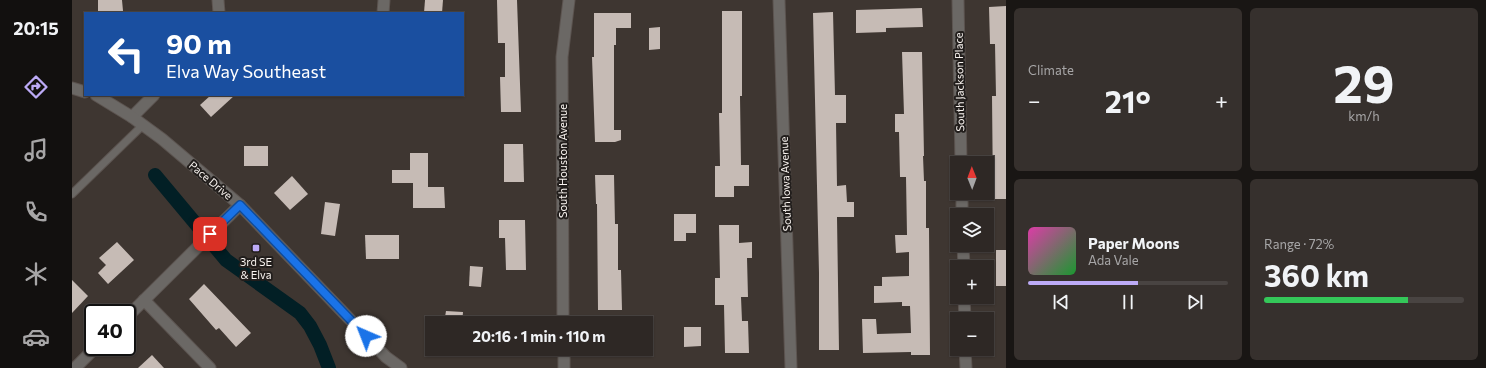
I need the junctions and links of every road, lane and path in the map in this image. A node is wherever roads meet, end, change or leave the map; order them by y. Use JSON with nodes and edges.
{"nodes":[{"id":1,"x":218,"y":0,"type":"edge"},
{"id":2,"x":384,"y":0,"type":"edge"},
{"id":3,"x":569,"y":0,"type":"edge"},
{"id":4,"x":779,"y":0,"type":"edge"},
{"id":5,"x":958,"y":0,"type":"edge"},
{"id":6,"x":218,"y":12,"type":"edge"},
{"id":7,"x":383,"y":12,"type":"edge"},
{"id":8,"x":72,"y":88,"type":"edge"},
{"id":9,"x":84,"y":92,"type":"edge"},
{"id":10,"x":98,"y":96,"type":"edge"},
{"id":11,"x":153,"y":96,"type":"edge"},
{"id":12,"x":132,"y":117,"type":"junction"},
{"id":13,"x":143,"y":125,"type":"junction"},
{"id":14,"x":961,"y":156,"type":"edge"},
{"id":15,"x":72,"y":194,"type":"edge"},
{"id":16,"x":240,"y":205,"type":"junction"},
{"id":17,"x":144,"y":300,"type":"junction"},
{"id":18,"x":136,"y":308,"type":"edge"},
{"id":19,"x":563,"y":316,"type":"edge"},
{"id":20,"x":87,"y":356,"type":"edge"},
{"id":21,"x":564,"y":356,"type":"edge"},
{"id":22,"x":966,"y":356,"type":"edge"},
{"id":23,"x":74,"y":368,"type":"edge"},
{"id":24,"x":210,"y":368,"type":"edge"},
{"id":25,"x":401,"y":368,"type":"edge"},
{"id":26,"x":564,"y":368,"type":"edge"},
{"id":27,"x":791,"y":368,"type":"edge"},
{"id":28,"x":966,"y":368,"type":"edge"}],
"edges":[{"from":1,"to":6,"type":"street"},
{"from":2,"to":7,"type":"street"},
{"from":3,"to":19,"type":"street","name":"South Houston Avenue"},
{"from":4,"to":27,"type":"street","name":"South Iowa Avenue"},
{"from":5,"to":14,"type":"street","name":"South Jackson Place"},
{"from":8,"to":9,"type":"street"},
{"from":10,"to":12,"type":"street","name":"Pace Drive"},
{"from":11,"to":12,"type":"street"},
{"from":12,"to":13,"type":"street","name":"Pace Drive"},
{"from":13,"to":15,"type":"lane"},
{"from":13,"to":16,"type":"street","name":"Pace Drive"},
{"from":16,"to":17,"type":"street"},
{"from":16,"to":25,"type":"street","name":"Pace Drive"},
{"from":17,"to":18,"type":"street"},
{"from":17,"to":24,"type":"street"},
{"from":20,"to":23,"type":"street"},
{"from":21,"to":26,"type":"street"},
{"from":22,"to":28,"type":"street"}]}
